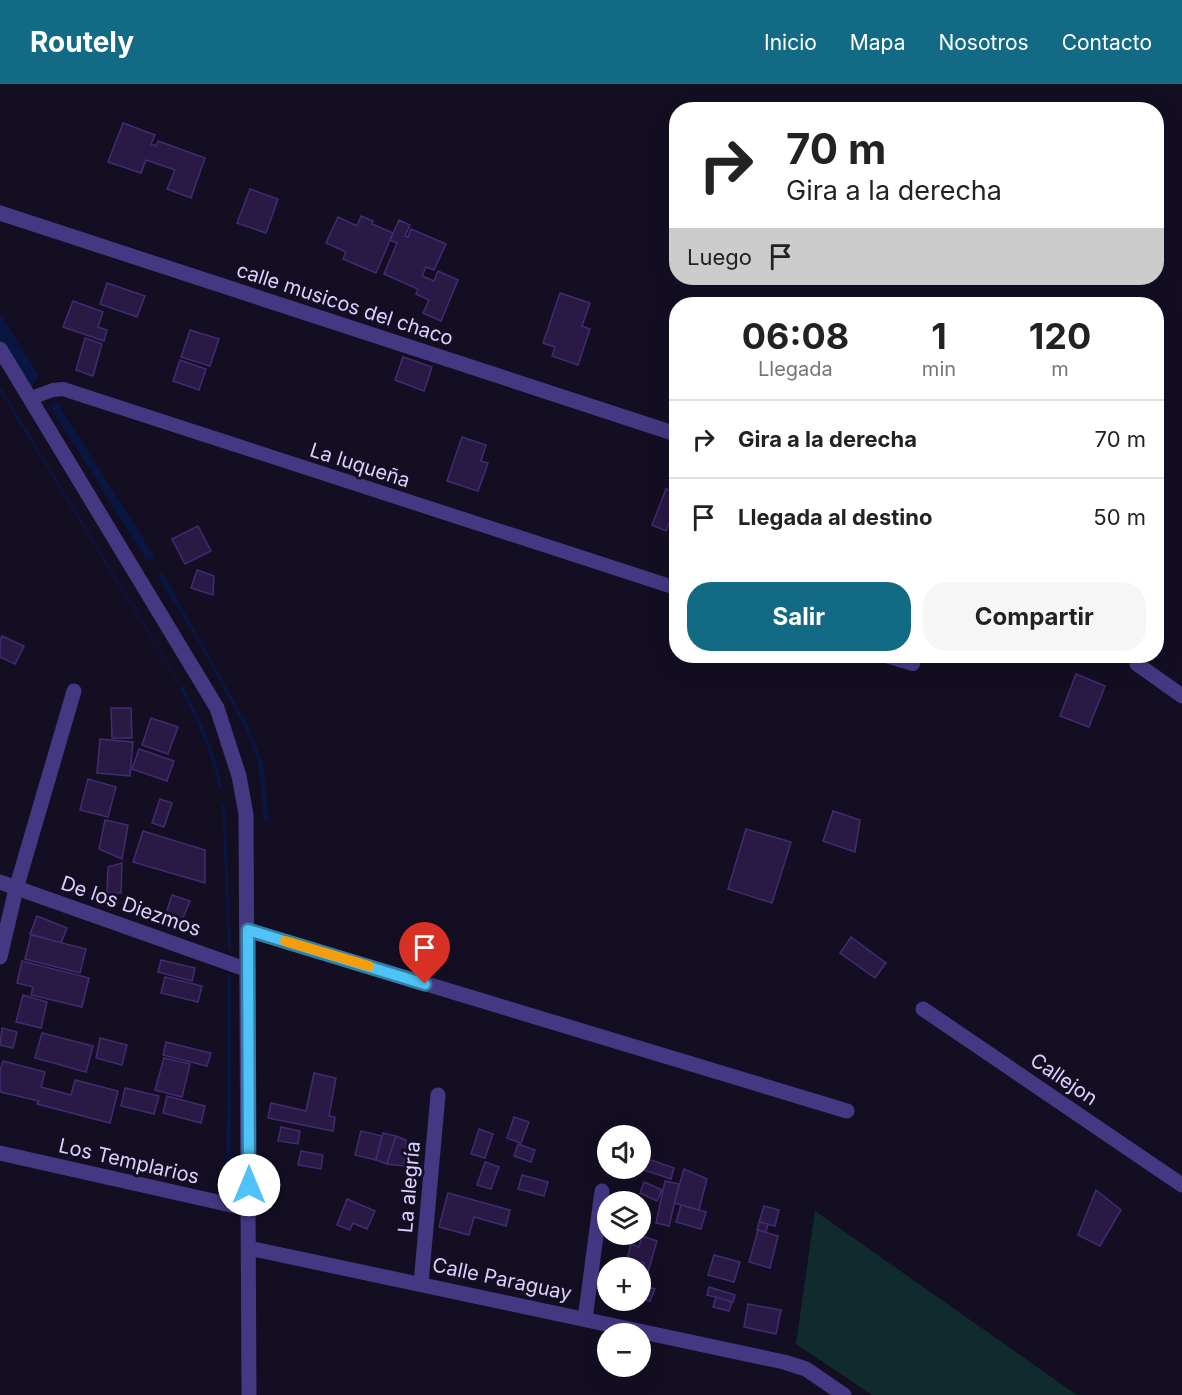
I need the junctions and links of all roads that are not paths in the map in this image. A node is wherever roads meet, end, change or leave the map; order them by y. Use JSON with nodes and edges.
{"nodes":[{"id":1,"x":0,"y":213,"type":"edge"},
{"id":2,"x":0,"y":349,"type":"edge"},
{"id":3,"x":31,"y":398,"type":"junction"},
{"id":4,"x":669,"y":432,"type":"edge"},
{"id":5,"x":669,"y":586,"type":"edge"},
{"id":6,"x":910,"y":663,"type":"edge"},
{"id":7,"x":913,"y":664,"type":"dead end"},
{"id":8,"x":1137,"y":664,"type":"dead end"},
{"id":9,"x":74,"y":691,"type":"dead end"},
{"id":10,"x":1182,"y":696,"type":"edge"},
{"id":11,"x":0,"y":882,"type":"edge"},
{"id":12,"x":16,"y":889,"type":"junction"},
{"id":13,"x":248,"y":930,"type":"junction"},
{"id":14,"x":0,"y":957,"type":"edge"},
{"id":15,"x":248,"y":969,"type":"junction"},
{"id":16,"x":923,"y":1009,"type":"dead end"},
{"id":17,"x":438,"y":1095,"type":"dead end"},
{"id":18,"x":847,"y":1111,"type":"dead end"},
{"id":19,"x":0,"y":1153,"type":"edge"},
{"id":20,"x":1182,"y":1185,"type":"edge"},
{"id":21,"x":249,"y":1209,"type":"junction"},
{"id":22,"x":597,"y":1228,"type":"edge"},
{"id":23,"x":249,"y":1248,"type":"junction"},
{"id":24,"x":421,"y":1283,"type":"junction"},
{"id":25,"x":585,"y":1318,"type":"junction"},
{"id":26,"x":249,"y":1395,"type":"edge"},
{"id":27,"x":844,"y":1395,"type":"edge"}],
"edges":[{"from":1,"to":4,"type":"street","name":"calle musicos del chaco"},
{"from":2,"to":3,"type":"street"},
{"from":3,"to":5,"type":"lane","name":"La luqueña"},
{"from":3,"to":13,"type":"street"},
{"from":6,"to":7,"type":"lane"},
{"from":8,"to":10,"type":"street"},
{"from":9,"to":12,"type":"street"},
{"from":11,"to":12,"type":"street","name":"De los Diezmos"},
{"from":12,"to":14,"type":"street"},
{"from":12,"to":15,"type":"street","name":"De los Diezmos"},
{"from":13,"to":15,"type":"street"},
{"from":13,"to":18,"type":"street"},
{"from":15,"to":21,"type":"street"},
{"from":16,"to":20,"type":"street","name":"Callejon"},
{"from":17,"to":24,"type":"street","name":"La alegría"},
{"from":19,"to":21,"type":"street","name":"Los Templarios"},
{"from":21,"to":23,"type":"street"},
{"from":22,"to":25,"type":"street"},
{"from":23,"to":24,"type":"street","name":"Calle Paraguay"},
{"from":23,"to":26,"type":"street"},
{"from":24,"to":25,"type":"street","name":"Calle Paraguay"},
{"from":25,"to":27,"type":"street","name":"Calle Paraguay"}]}
